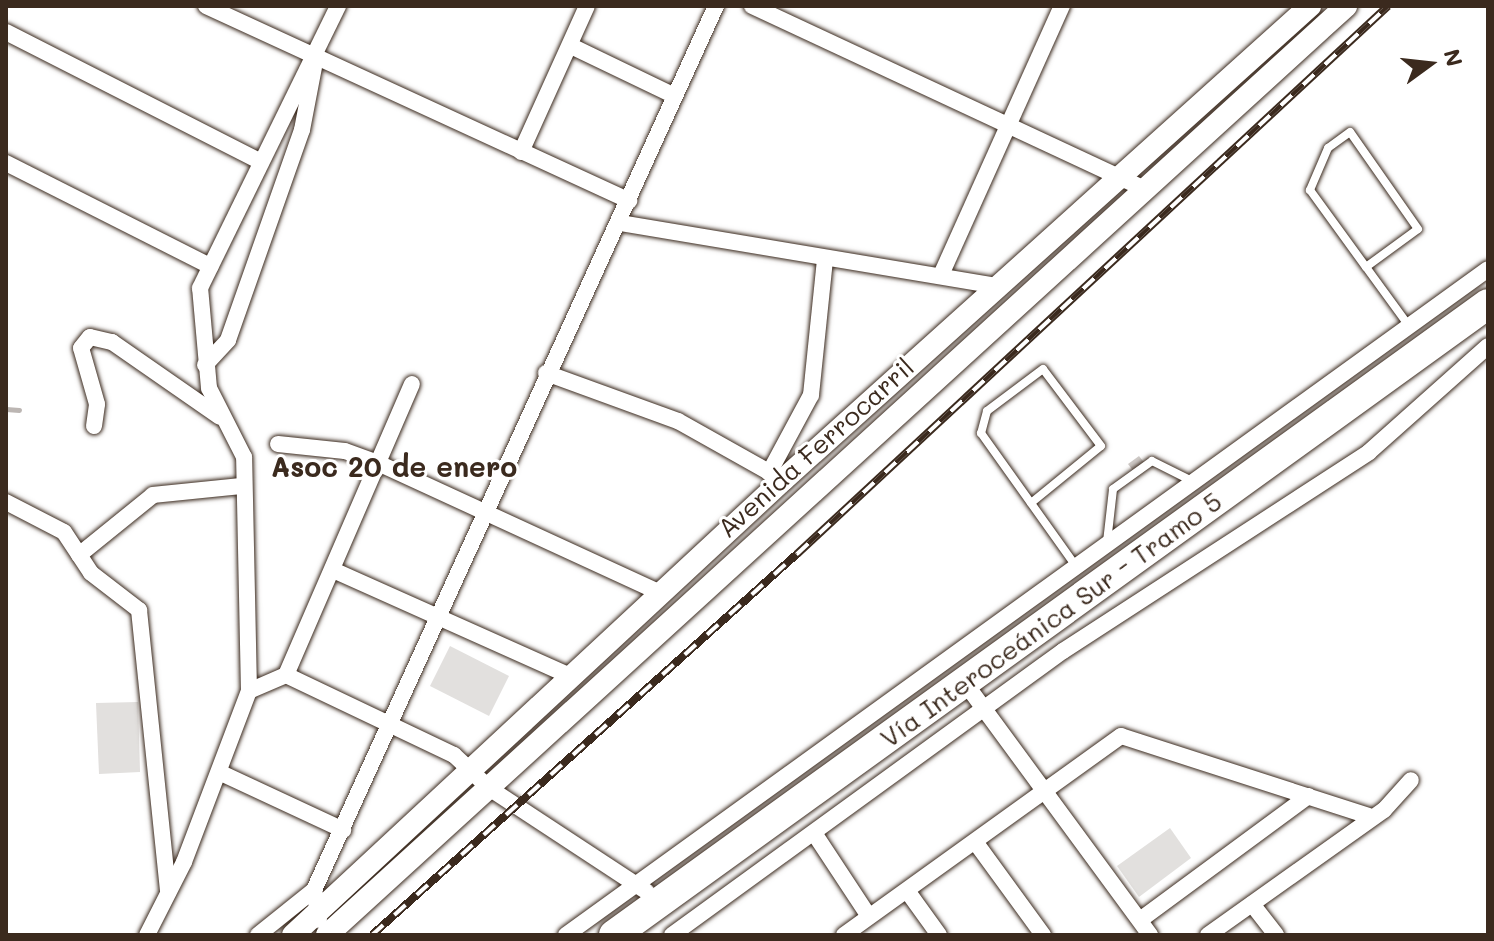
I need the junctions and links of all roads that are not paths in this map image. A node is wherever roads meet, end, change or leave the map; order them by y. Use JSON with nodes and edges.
{"nodes":[{"id":1,"x":206,"y":6,"type":"edge"},
{"id":2,"x":338,"y":6,"type":"edge"},
{"id":3,"x":587,"y":6,"type":"edge"},
{"id":4,"x":716,"y":6,"type":"edge"},
{"id":5,"x":752,"y":6,"type":"edge"},
{"id":6,"x":1062,"y":6,"type":"edge"},
{"id":7,"x":1310,"y":6,"type":"edge"},
{"id":8,"x":1336,"y":9,"type":"edge"},
{"id":9,"x":6,"y":32,"type":"edge"},
{"id":10,"x":571,"y":46,"type":"junction"},
{"id":11,"x":315,"y":58,"type":"junction"},
{"id":12,"x":675,"y":96,"type":"junction"},
{"id":13,"x":1009,"y":123,"type":"junction"},
{"id":14,"x":521,"y":152,"type":"junction"},
{"id":15,"x":259,"y":161,"type":"junction"},
{"id":16,"x":6,"y":163,"type":"edge"},
{"id":17,"x":1117,"y":176,"type":"junction"},
{"id":18,"x":1142,"y":188,"type":"junction"},
{"id":19,"x":629,"y":201,"type":"junction"},
{"id":20,"x":620,"y":223,"type":"junction"},
{"id":21,"x":825,"y":259,"type":"junction"},
{"id":22,"x":210,"y":266,"type":"junction"},
{"id":23,"x":1366,"y":267,"type":"junction"},
{"id":24,"x":1488,"y":269,"type":"edge"},
{"id":25,"x":941,"y":275,"type":"junction"},
{"id":26,"x":996,"y":286,"type":"junction"},
{"id":27,"x":1486,"y":308,"type":"edge"},
{"id":28,"x":1409,"y":326,"type":"junction"},
{"id":29,"x":1488,"y":346,"type":"edge"},
{"id":30,"x":205,"y":365,"type":"junction"},
{"id":31,"x":546,"y":373,"type":"junction"},
{"id":32,"x":412,"y":384,"type":"dead end"},
{"id":33,"x":225,"y":420,"type":"junction"},
{"id":34,"x":94,"y":426,"type":"dead end"},
{"id":35,"x":278,"y":444,"type":"dead end"},
{"id":36,"x":378,"y":463,"type":"junction"},
{"id":37,"x":776,"y":476,"type":"junction"},
{"id":38,"x":1193,"y":481,"type":"junction"},
{"id":39,"x":241,"y":486,"type":"junction"},
{"id":40,"x":6,"y":502,"type":"edge"},
{"id":41,"x":1031,"y":503,"type":"junction"},
{"id":42,"x":484,"y":510,"type":"junction"},
{"id":43,"x":1106,"y":545,"type":"junction"},
{"id":44,"x":79,"y":555,"type":"junction"},
{"id":45,"x":1076,"y":566,"type":"junction"},
{"id":46,"x":333,"y":570,"type":"junction"},
{"id":47,"x":661,"y":593,"type":"junction"},
{"id":48,"x":439,"y":617,"type":"junction"},
{"id":49,"x":286,"y":675,"type":"junction"},
{"id":50,"x":570,"y":676,"type":"junction"},
{"id":51,"x":965,"y":683,"type":"junction"},
{"id":52,"x":249,"y":691,"type":"junction"},
{"id":53,"x":987,"y":709,"type":"junction"},
{"id":54,"x":393,"y":722,"type":"junction"},
{"id":55,"x":472,"y":770,"type":"junction"},
{"id":56,"x":221,"y":773,"type":"junction"},
{"id":57,"x":1411,"y":780,"type":"dead end"},
{"id":58,"x":489,"y":788,"type":"junction"},
{"id":59,"x":1043,"y":789,"type":"junction"},
{"id":60,"x":1308,"y":796,"type":"junction"},
{"id":61,"x":1368,"y":816,"type":"junction"},
{"id":62,"x":343,"y":830,"type":"junction"},
{"id":63,"x":814,"y":833,"type":"junction"},
{"id":64,"x":976,"y":843,"type":"junction"},
{"id":65,"x":314,"y":890,"type":"junction"},
{"id":66,"x":908,"y":892,"type":"junction"},
{"id":67,"x":168,"y":894,"type":"junction"},
{"id":68,"x":649,"y":894,"type":"junction"},
{"id":69,"x":1252,"y":904,"type":"junction"},
{"id":70,"x":868,"y":915,"type":"junction"},
{"id":71,"x":1140,"y":920,"type":"junction"},
{"id":72,"x":324,"y":928,"type":"edge"},
{"id":73,"x":147,"y":935,"type":"edge"},
{"id":74,"x":258,"y":935,"type":"edge"},
{"id":75,"x":293,"y":935,"type":"edge"},
{"id":76,"x":566,"y":935,"type":"edge"},
{"id":77,"x":614,"y":935,"type":"edge"},
{"id":78,"x":672,"y":935,"type":"edge"},
{"id":79,"x":844,"y":935,"type":"edge"},
{"id":80,"x":939,"y":935,"type":"edge"},
{"id":81,"x":1043,"y":935,"type":"edge"},
{"id":82,"x":1150,"y":935,"type":"edge"},
{"id":83,"x":1208,"y":935,"type":"edge"},
{"id":84,"x":1276,"y":935,"type":"edge"}],
"edges":[{"from":1,"to":11,"type":"street"},
{"from":2,"to":11,"type":"street"},
{"from":3,"to":10,"type":"street"},
{"from":4,"to":12,"type":"street"},
{"from":5,"to":13,"type":"street"},
{"from":6,"to":13,"type":"street"},
{"from":7,"to":17,"type":"main road","name":"Avenida Ferrocarril"},
{"from":8,"to":18,"type":"main road","name":"Avenida Ferrocarril"},
{"from":9,"to":15,"type":"street"},
{"from":10,"to":12,"type":"street"},
{"from":10,"to":14,"type":"street"},
{"from":11,"to":14,"type":"street"},
{"from":11,"to":15,"type":"street"},
{"from":11,"to":30,"type":"street"},
{"from":12,"to":19,"type":"street"},
{"from":13,"to":17,"type":"street"},
{"from":13,"to":25,"type":"street"},
{"from":14,"to":19,"type":"street"},
{"from":15,"to":22,"type":"street"},
{"from":16,"to":22,"type":"street"},
{"from":17,"to":18,"type":"street"},
{"from":17,"to":26,"type":"main road","name":"Avenida Ferrocarril"},
{"from":18,"to":58,"type":"main road","name":"Avenida Ferrocarril"},
{"from":19,"to":20,"type":"street"},
{"from":20,"to":21,"type":"street"},
{"from":20,"to":31,"type":"street"},
{"from":21,"to":25,"type":"street"},
{"from":21,"to":37,"type":"street"},
{"from":22,"to":30,"type":"street"},
{"from":23,"to":23,"type":"lane"},
{"from":23,"to":28,"type":"lane"},
{"from":24,"to":28,"type":"street"},
{"from":25,"to":26,"type":"street"},
{"from":26,"to":37,"type":"main road","name":"Avenida Ferrocarril"},
{"from":27,"to":51,"type":"highway","name":"Vía Interoceánica Sur - Tramo 5"},
{"from":28,"to":38,"type":"street"},
{"from":29,"to":53,"type":"street"},
{"from":30,"to":33,"type":"street"},
{"from":31,"to":37,"type":"street"},
{"from":31,"to":42,"type":"street"},
{"from":32,"to":36,"type":"street"},
{"from":33,"to":34,"type":"street"},
{"from":33,"to":39,"type":"street"},
{"from":35,"to":36,"type":"street"},
{"from":36,"to":42,"type":"street"},
{"from":36,"to":46,"type":"street"},
{"from":37,"to":47,"type":"main road","name":"Avenida Ferrocarril"},
{"from":38,"to":43,"type":"street"},
{"from":38,"to":43,"type":"lane"},
{"from":39,"to":44,"type":"street"},
{"from":39,"to":52,"type":"street"},
{"from":40,"to":44,"type":"street"},
{"from":41,"to":41,"type":"lane"},
{"from":41,"to":45,"type":"lane"},
{"from":42,"to":47,"type":"street"},
{"from":42,"to":48,"type":"street"},
{"from":43,"to":45,"type":"street"},
{"from":44,"to":67,"type":"street"},
{"from":45,"to":68,"type":"street"},
{"from":46,"to":48,"type":"street"},
{"from":46,"to":49,"type":"street"},
{"from":47,"to":50,"type":"main road","name":"Avenida Ferrocarril"},
{"from":48,"to":50,"type":"street"},
{"from":48,"to":54,"type":"street"},
{"from":49,"to":52,"type":"street"},
{"from":49,"to":54,"type":"street"},
{"from":50,"to":55,"type":"main road","name":"Avenida Ferrocarril"},
{"from":51,"to":53,"type":"street"},
{"from":51,"to":68,"type":"highway","name":"Vía Interoceánica Sur - Tramo 5"},
{"from":52,"to":56,"type":"street"},
{"from":53,"to":59,"type":"street"},
{"from":53,"to":63,"type":"street"},
{"from":54,"to":55,"type":"street"},
{"from":54,"to":62,"type":"street"},
{"from":55,"to":58,"type":"street"},
{"from":55,"to":72,"type":"main road","name":"Avenida Ferrocarril"},
{"from":56,"to":62,"type":"street"},
{"from":56,"to":67,"type":"street"},
{"from":57,"to":61,"type":"street"},
{"from":58,"to":68,"type":"street"},
{"from":58,"to":72,"type":"main road","name":"Avenida Ferrocarril"},
{"from":59,"to":60,"type":"street"},
{"from":59,"to":64,"type":"street"},
{"from":59,"to":71,"type":"street"},
{"from":60,"to":61,"type":"street"},
{"from":60,"to":71,"type":"street"},
{"from":61,"to":69,"type":"street"},
{"from":62,"to":65,"type":"street"},
{"from":63,"to":70,"type":"street"},
{"from":63,"to":78,"type":"street"},
{"from":64,"to":66,"type":"street"},
{"from":64,"to":81,"type":"street"},
{"from":65,"to":72,"type":"street"},
{"from":65,"to":74,"type":"street"},
{"from":66,"to":70,"type":"street"},
{"from":66,"to":80,"type":"street"},
{"from":67,"to":73,"type":"street"},
{"from":68,"to":76,"type":"street"},
{"from":68,"to":77,"type":"highway","name":"Vía Interoceánica Sur - Tramo 5"},
{"from":69,"to":83,"type":"street"},
{"from":69,"to":84,"type":"street"},
{"from":70,"to":79,"type":"street"},
{"from":71,"to":82,"type":"street"},
{"from":72,"to":75,"type":"main road","name":"Avenida Ferrocarril"}]}
